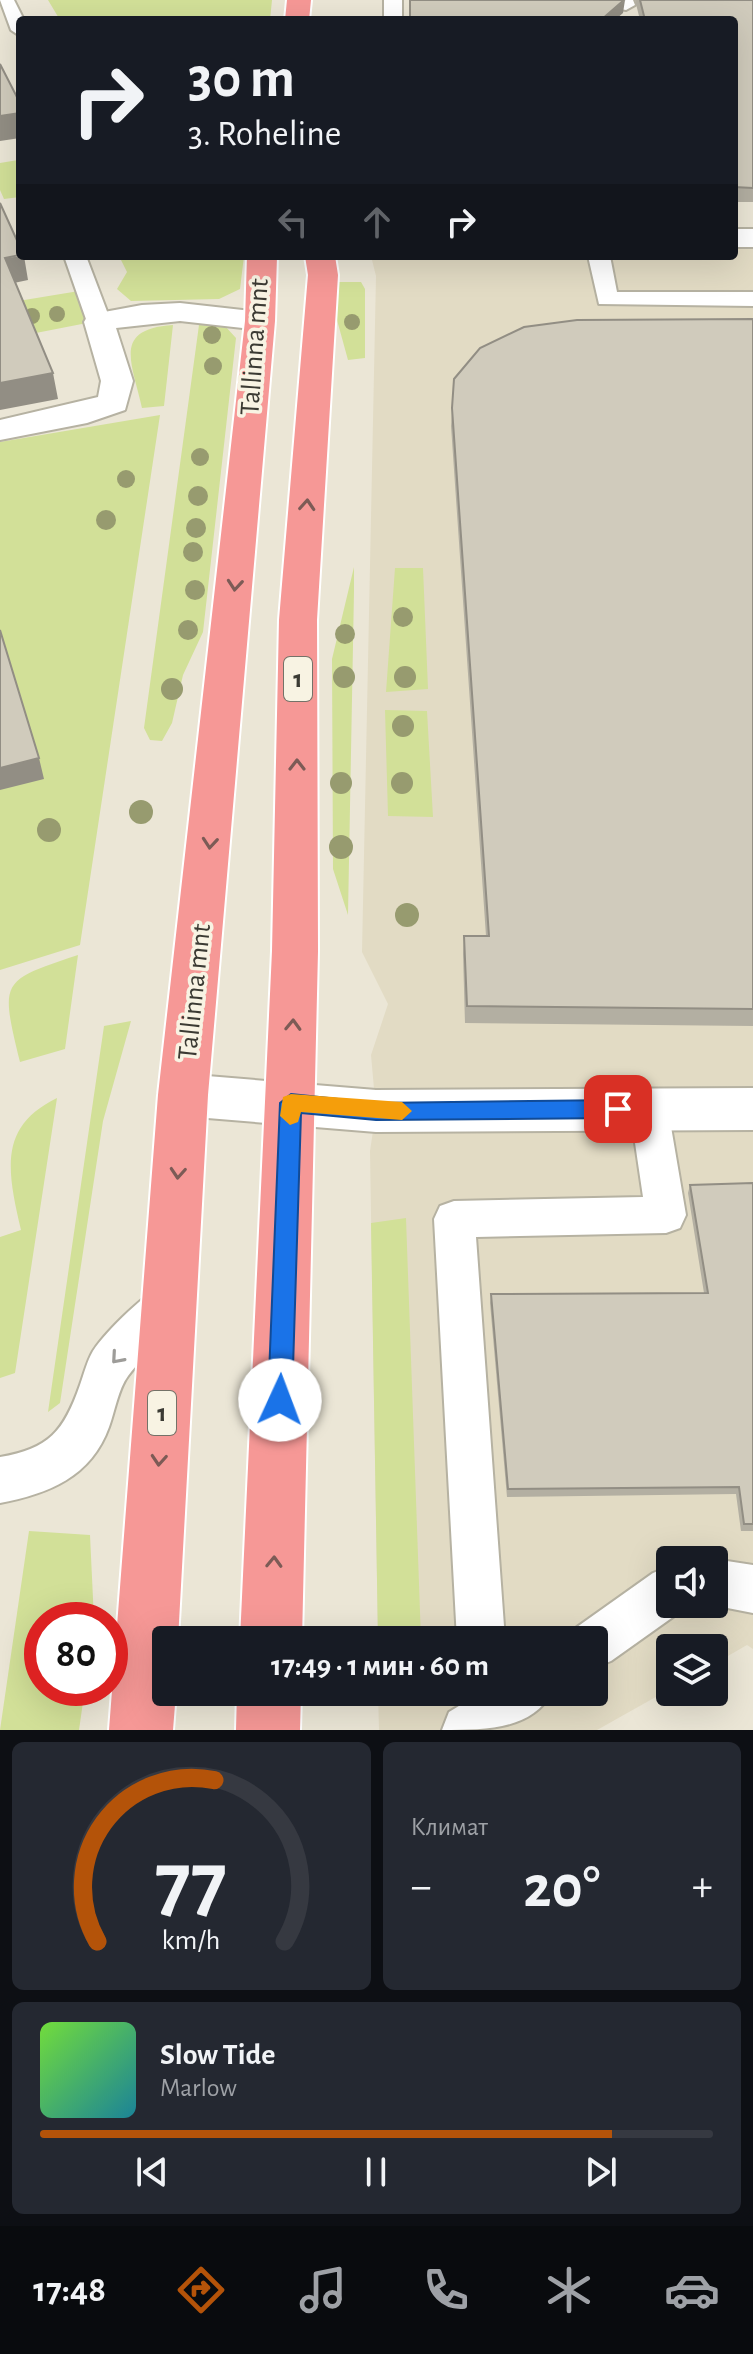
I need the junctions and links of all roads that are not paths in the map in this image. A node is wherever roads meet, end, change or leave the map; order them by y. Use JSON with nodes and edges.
{"nodes":[{"id":1,"x":5,"y":0,"type":"edge"},
{"id":2,"x":16,"y":22,"type":"edge"},
{"id":3,"x":76,"y":260,"type":"edge"},
{"id":4,"x":262,"y":260,"type":"edge"},
{"id":5,"x":321,"y":260,"type":"edge"},
{"id":6,"x":600,"y":260,"type":"edge"},
{"id":7,"x":753,"y":299,"type":"edge"},
{"id":8,"x":260,"y":321,"type":"junction"},
{"id":9,"x":99,"y":322,"type":"junction"},
{"id":10,"x":0,"y":430,"type":"edge"},
{"id":11,"x":183,"y":1095,"type":"junction"},
{"id":12,"x":291,"y":1103,"type":"junction"},
{"id":13,"x":649,"y":1109,"type":"junction"},
{"id":14,"x":753,"y":1109,"type":"edge"},
{"id":15,"x":170,"y":1301,"type":"junction"},
{"id":16,"x":0,"y":1480,"type":"edge"},
{"id":17,"x":728,"y":1585,"type":"edge"},
{"id":18,"x":753,"y":1589,"type":"edge"},
{"id":19,"x":656,"y":1600,"type":"edge"},
{"id":20,"x":272,"y":1626,"type":"edge"},
{"id":21,"x":480,"y":1626,"type":"edge"},
{"id":22,"x":608,"y":1634,"type":"edge"},
{"id":23,"x":269,"y":1706,"type":"edge"},
{"id":24,"x":141,"y":1730,"type":"edge"},
{"id":25,"x":268,"y":1730,"type":"edge"}],
"edges":[{"from":1,"to":2,"type":"lane"},
{"from":3,"to":9,"type":"lane"},
{"from":4,"to":8,"type":"highway","name":"Tallinna mnt","number":"1"},
{"from":12,"to":5,"type":"highway","number":"1","one_way":true},
{"from":6,"to":7,"type":"lane"},
{"from":8,"to":9,"type":"street"},
{"from":8,"to":11,"type":"highway","name":"Tallinna mnt","number":"1","one_way":true},
{"from":9,"to":10,"type":"street"},
{"from":11,"to":12,"type":"street"},
{"from":11,"to":15,"type":"highway","name":"Tallinna mnt","number":"1","one_way":true},
{"from":12,"to":13,"type":"street"},
{"from":20,"to":12,"type":"highway","number":"1","one_way":true},
{"from":13,"to":14,"type":"street"},
{"from":13,"to":21,"type":"lane"},
{"from":15,"to":16,"type":"lane","one_way":true},
{"from":15,"to":24,"type":"highway","name":"Tallinna mnt","number":"1","one_way":true},
{"from":17,"to":18,"type":"lane"},
{"from":19,"to":22,"type":"lane"},
{"from":23,"to":25,"type":"highway"}]}
